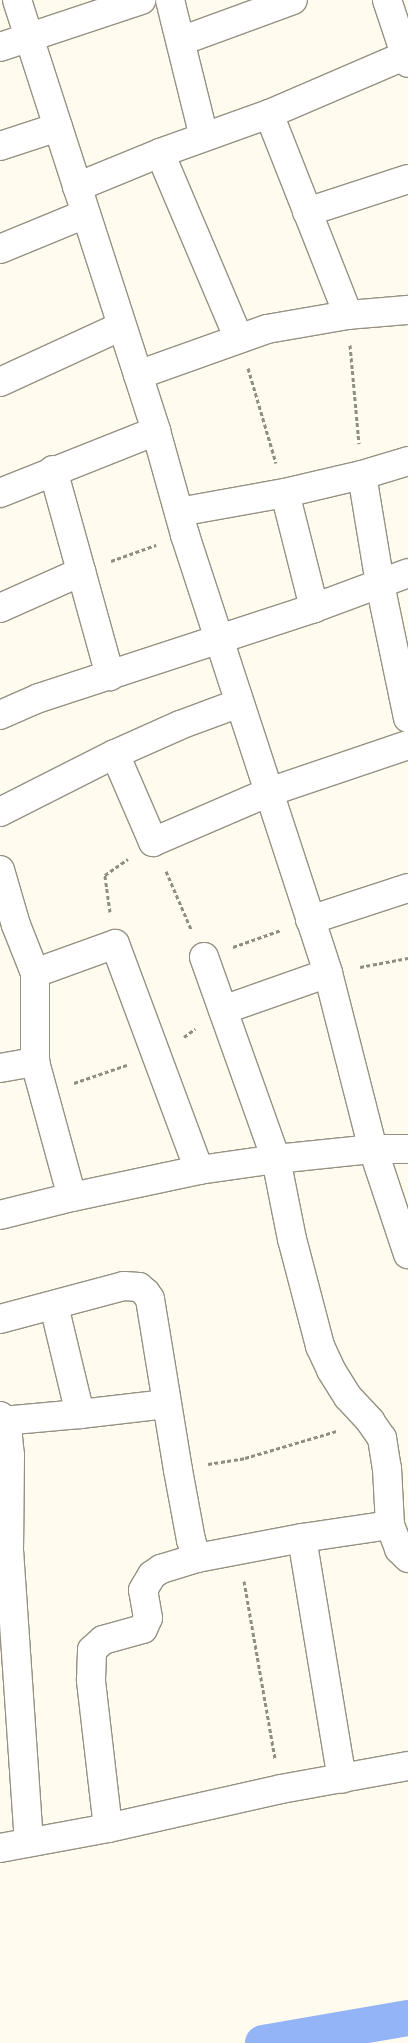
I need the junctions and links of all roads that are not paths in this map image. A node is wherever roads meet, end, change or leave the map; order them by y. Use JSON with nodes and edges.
{"nodes":[{"id":1,"x":16,"y":0,"type":"edge"},
{"id":2,"x":141,"y":0,"type":"edge"},
{"id":3,"x":170,"y":0,"type":"edge"},
{"id":4,"x":293,"y":0,"type":"edge"},
{"id":5,"x":387,"y":0,"type":"edge"},
{"id":6,"x":29,"y":38,"type":"junction"},
{"id":7,"x":180,"y":41,"type":"junction"},
{"id":8,"x":0,"y":47,"type":"edge"},
{"id":9,"x":407,"y":57,"type":"edge"},
{"id":10,"x":269,"y":114,"type":"junction"},
{"id":11,"x":58,"y":128,"type":"junction"},
{"id":12,"x":204,"y":137,"type":"junction"},
{"id":13,"x":0,"y":146,"type":"edge"},
{"id":14,"x":160,"y":153,"type":"junction"},
{"id":15,"x":408,"y":179,"type":"edge"},
{"id":16,"x":77,"y":188,"type":"junction"},
{"id":17,"x":307,"y":212,"type":"junction"},
{"id":18,"x":86,"y":214,"type":"junction"},
{"id":19,"x":0,"y":249,"type":"edge"},
{"id":20,"x":408,"y":310,"type":"edge"},
{"id":21,"x":348,"y":315,"type":"junction"},
{"id":22,"x":122,"y":326,"type":"junction"},
{"id":23,"x":239,"y":339,"type":"junction"},
{"id":24,"x":138,"y":375,"type":"junction"},
{"id":25,"x":0,"y":382,"type":"edge"},
{"id":26,"x":156,"y":431,"type":"junction"},
{"id":27,"x":408,"y":460,"type":"edge"},
{"id":28,"x":53,"y":470,"type":"junction"},
{"id":29,"x":362,"y":475,"type":"junction"},
{"id":30,"x":0,"y":493,"type":"edge"},
{"id":31,"x":285,"y":493,"type":"junction"},
{"id":32,"x":182,"y":524,"type":"junction"},
{"id":33,"x":81,"y":572,"type":"junction"},
{"id":34,"x":408,"y":573,"type":"edge"},
{"id":35,"x":380,"y":584,"type":"junction"},
{"id":36,"x":0,"y":608,"type":"edge"},
{"id":37,"x":314,"y":608,"type":"junction"},
{"id":38,"x":220,"y":638,"type":"junction"},
{"id":39,"x":110,"y":676,"type":"junction"},
{"id":40,"x":239,"y":703,"type":"junction"},
{"id":41,"x":0,"y":715,"type":"edge"},
{"id":42,"x":408,"y":718,"type":"edge"},
{"id":43,"x":408,"y":745,"type":"edge"},
{"id":44,"x":115,"y":754,"type":"junction"},
{"id":45,"x":269,"y":792,"type":"junction"},
{"id":46,"x":0,"y":812,"type":"edge"},
{"id":47,"x":0,"y":870,"type":"edge"},
{"id":48,"x":408,"y":888,"type":"edge"},
{"id":49,"x":310,"y":920,"type":"junction"},
{"id":50,"x":204,"y":957,"type":"road end"},
{"id":51,"x":35,"y":973,"type":"junction"},
{"id":52,"x":328,"y":973,"type":"junction"},
{"id":53,"x":223,"y":1010,"type":"junction"},
{"id":54,"x":35,"y":1062,"type":"junction"},
{"id":55,"x":0,"y":1068,"type":"edge"},
{"id":56,"x":373,"y":1149,"type":"junction"},
{"id":57,"x":408,"y":1149,"type":"edge"},
{"id":58,"x":276,"y":1159,"type":"junction"},
{"id":59,"x":199,"y":1170,"type":"junction"},
{"id":60,"x":72,"y":1197,"type":"junction"},
{"id":61,"x":0,"y":1215,"type":"edge"},
{"id":62,"x":408,"y":1254,"type":"edge"},
{"id":63,"x":54,"y":1306,"type":"junction"},
{"id":64,"x":0,"y":1320,"type":"edge"},
{"id":65,"x":166,"y":1404,"type":"junction"},
{"id":66,"x":80,"y":1414,"type":"junction"},
{"id":67,"x":1,"y":1419,"type":"edge"},
{"id":68,"x":390,"y":1525,"type":"junction"},
{"id":69,"x":302,"y":1538,"type":"junction"},
{"id":70,"x":198,"y":1558,"type":"junction"},
{"id":71,"x":408,"y":1558,"type":"edge"},
{"id":72,"x":408,"y":1766,"type":"edge"},
{"id":73,"x":342,"y":1779,"type":"junction"},
{"id":74,"x":108,"y":1828,"type":"junction"},
{"id":75,"x":29,"y":1842,"type":"junction"},
{"id":76,"x":0,"y":1848,"type":"edge"}],
"edges":[{"from":1,"to":6,"type":"street"},
{"from":2,"to":6,"type":"street"},
{"from":3,"to":7,"type":"street"},
{"from":4,"to":7,"type":"street"},
{"from":5,"to":9,"type":"street"},
{"from":6,"to":8,"type":"street"},
{"from":6,"to":11,"type":"street"},
{"from":7,"to":12,"type":"street"},
{"from":9,"to":10,"type":"street"},
{"from":10,"to":12,"type":"street"},
{"from":10,"to":17,"type":"street"},
{"from":11,"to":13,"type":"street"},
{"from":11,"to":16,"type":"street"},
{"from":12,"to":14,"type":"street"},
{"from":14,"to":16,"type":"street"},
{"from":14,"to":23,"type":"street"},
{"from":15,"to":17,"type":"street"},
{"from":16,"to":18,"type":"street"},
{"from":17,"to":21,"type":"street"},
{"from":18,"to":19,"type":"street"},
{"from":18,"to":22,"type":"street"},
{"from":20,"to":21,"type":"street"},
{"from":21,"to":23,"type":"street"},
{"from":22,"to":24,"type":"street"},
{"from":22,"to":25,"type":"street"},
{"from":23,"to":24,"type":"street"},
{"from":24,"to":26,"type":"street"},
{"from":26,"to":28,"type":"street"},
{"from":26,"to":32,"type":"street"},
{"from":27,"to":29,"type":"street"},
{"from":28,"to":30,"type":"street"},
{"from":28,"to":33,"type":"street"},
{"from":29,"to":31,"type":"street"},
{"from":29,"to":35,"type":"street"},
{"from":31,"to":32,"type":"street"},
{"from":31,"to":37,"type":"street"},
{"from":32,"to":38,"type":"street"},
{"from":33,"to":36,"type":"street"},
{"from":33,"to":39,"type":"street"},
{"from":34,"to":35,"type":"street"},
{"from":35,"to":37,"type":"street"},
{"from":35,"to":42,"type":"street"},
{"from":37,"to":38,"type":"street"},
{"from":38,"to":39,"type":"street"},
{"from":38,"to":40,"type":"street"},
{"from":39,"to":41,"type":"street"},
{"from":40,"to":44,"type":"street"},
{"from":40,"to":45,"type":"street"},
{"from":43,"to":45,"type":"street"},
{"from":44,"to":45,"type":"street"},
{"from":44,"to":46,"type":"street"},
{"from":45,"to":49,"type":"street"},
{"from":47,"to":51,"type":"street"},
{"from":48,"to":49,"type":"street"},
{"from":49,"to":52,"type":"street"},
{"from":50,"to":53,"type":"street"},
{"from":51,"to":54,"type":"street"},
{"from":51,"to":59,"type":"street"},
{"from":52,"to":53,"type":"street"},
{"from":52,"to":56,"type":"street"},
{"from":53,"to":58,"type":"street"},
{"from":54,"to":55,"type":"street"},
{"from":54,"to":60,"type":"street"},
{"from":56,"to":57,"type":"street"},
{"from":56,"to":58,"type":"street"},
{"from":56,"to":62,"type":"street"},
{"from":58,"to":59,"type":"street"},
{"from":58,"to":68,"type":"street"},
{"from":59,"to":60,"type":"street"},
{"from":60,"to":61,"type":"street"},
{"from":63,"to":64,"type":"street"},
{"from":63,"to":65,"type":"street"},
{"from":63,"to":66,"type":"street"},
{"from":65,"to":66,"type":"street"},
{"from":65,"to":70,"type":"street"},
{"from":66,"to":67,"type":"street"},
{"from":67,"to":75,"type":"street"},
{"from":68,"to":69,"type":"street"},
{"from":68,"to":71,"type":"street"},
{"from":69,"to":70,"type":"street"},
{"from":69,"to":73,"type":"street"},
{"from":70,"to":74,"type":"street"},
{"from":72,"to":73,"type":"street"},
{"from":73,"to":74,"type":"street"},
{"from":74,"to":75,"type":"street"},
{"from":75,"to":76,"type":"street"}]}
